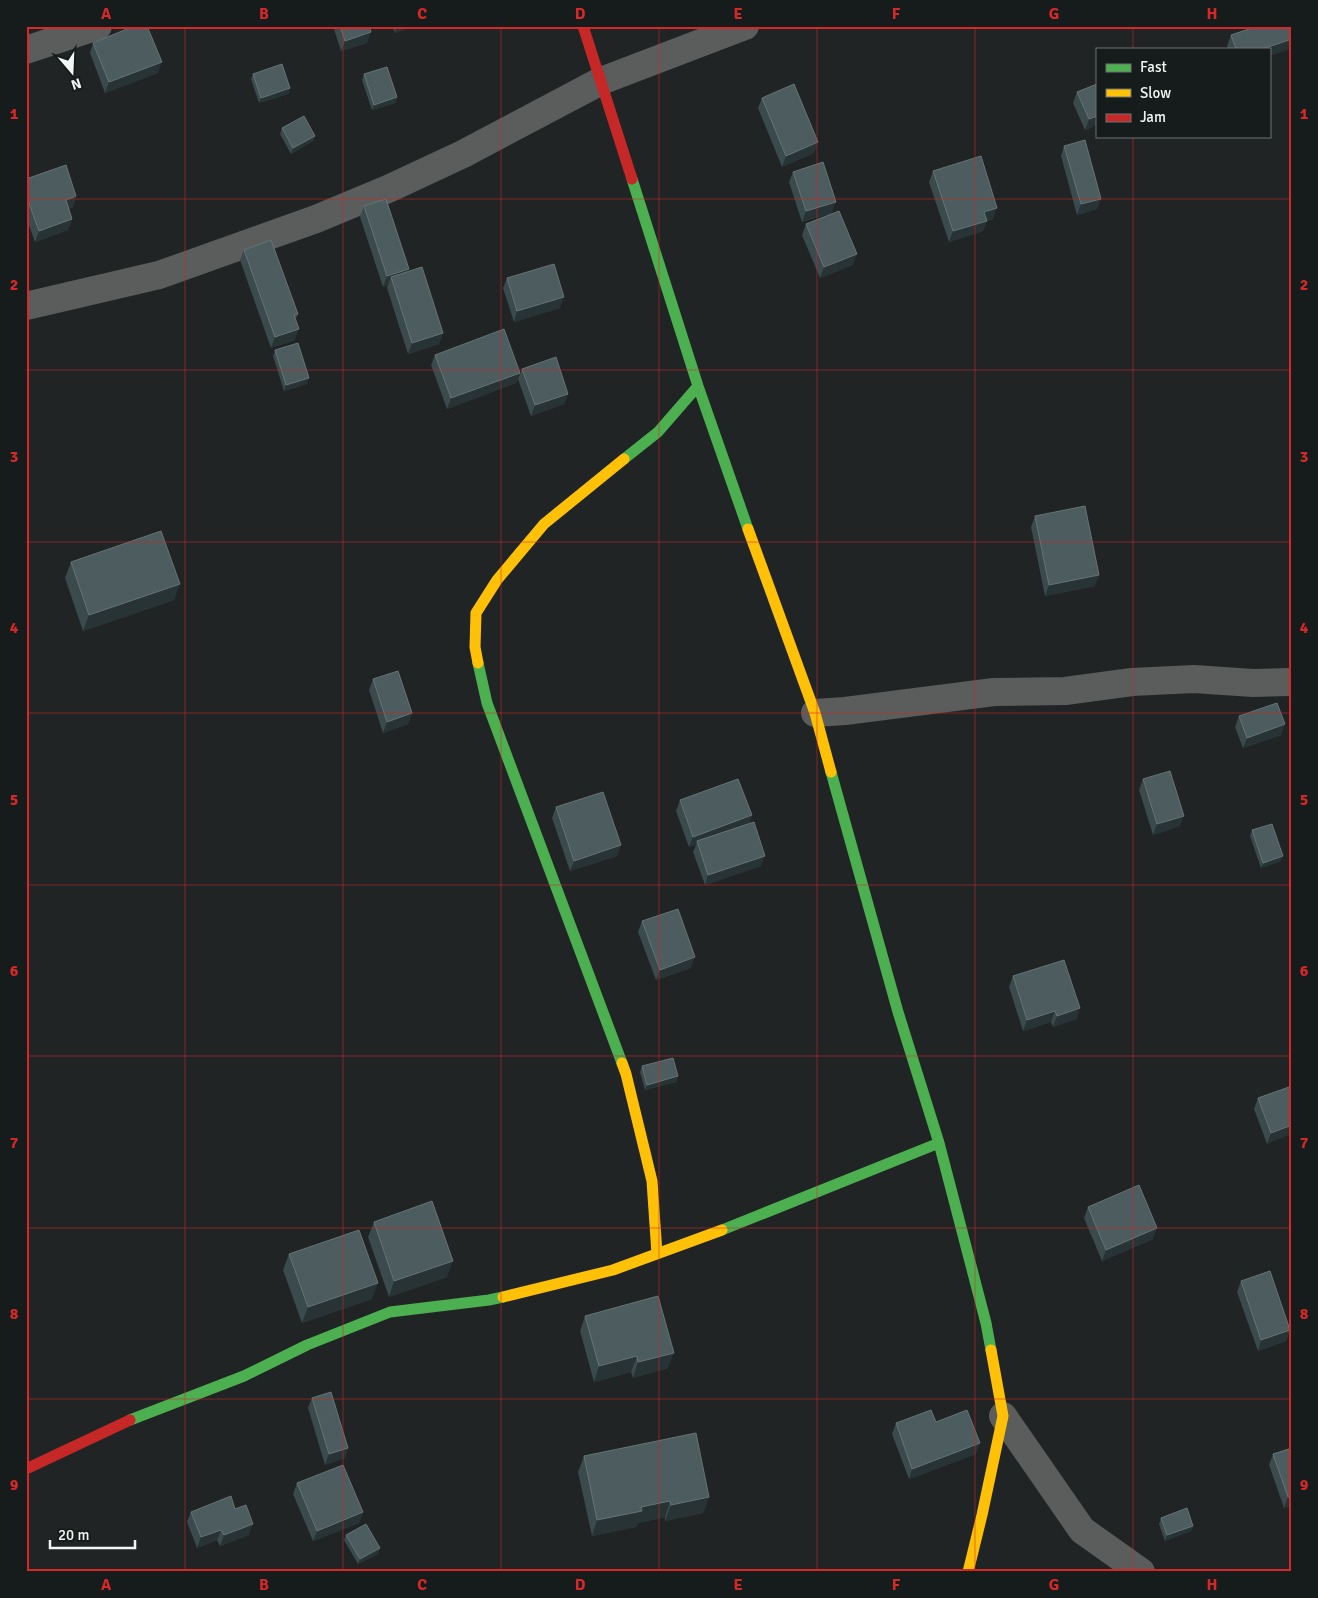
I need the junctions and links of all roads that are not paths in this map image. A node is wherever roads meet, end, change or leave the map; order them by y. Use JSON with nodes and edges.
{"nodes":[{"id":1,"x":98,"y":26,"type":"edge"},
{"id":2,"x":583,"y":26,"type":"edge"},
{"id":3,"x":745,"y":26,"type":"edge"},
{"id":4,"x":26,"y":50,"type":"edge"},
{"id":5,"x":601,"y":81,"type":"junction"},
{"id":6,"x":26,"y":306,"type":"edge"},
{"id":7,"x":698,"y":386,"type":"junction"},
{"id":8,"x":1292,"y":682,"type":"edge"},
{"id":9,"x":816,"y":713,"type":"junction"},
{"id":10,"x":939,"y":1143,"type":"junction"},
{"id":11,"x":657,"y":1254,"type":"junction"},
{"id":12,"x":1003,"y":1416,"type":"junction"},
{"id":13,"x":26,"y":1470,"type":"edge"},
{"id":14,"x":968,"y":1572,"type":"edge"},
{"id":15,"x":1141,"y":1572,"type":"edge"}],
"edges":[{"from":1,"to":4,"type":"street"},
{"from":2,"to":5,"type":"street"},
{"from":3,"to":5,"type":"street"},
{"from":5,"to":6,"type":"street"},
{"from":5,"to":7,"type":"street"},
{"from":7,"to":9,"type":"street"},
{"from":7,"to":11,"type":"street"},
{"from":8,"to":9,"type":"street"},
{"from":9,"to":10,"type":"street"},
{"from":10,"to":11,"type":"street"},
{"from":10,"to":12,"type":"street"},
{"from":11,"to":13,"type":"street"},
{"from":12,"to":14,"type":"street"},
{"from":12,"to":15,"type":"street"}]}
